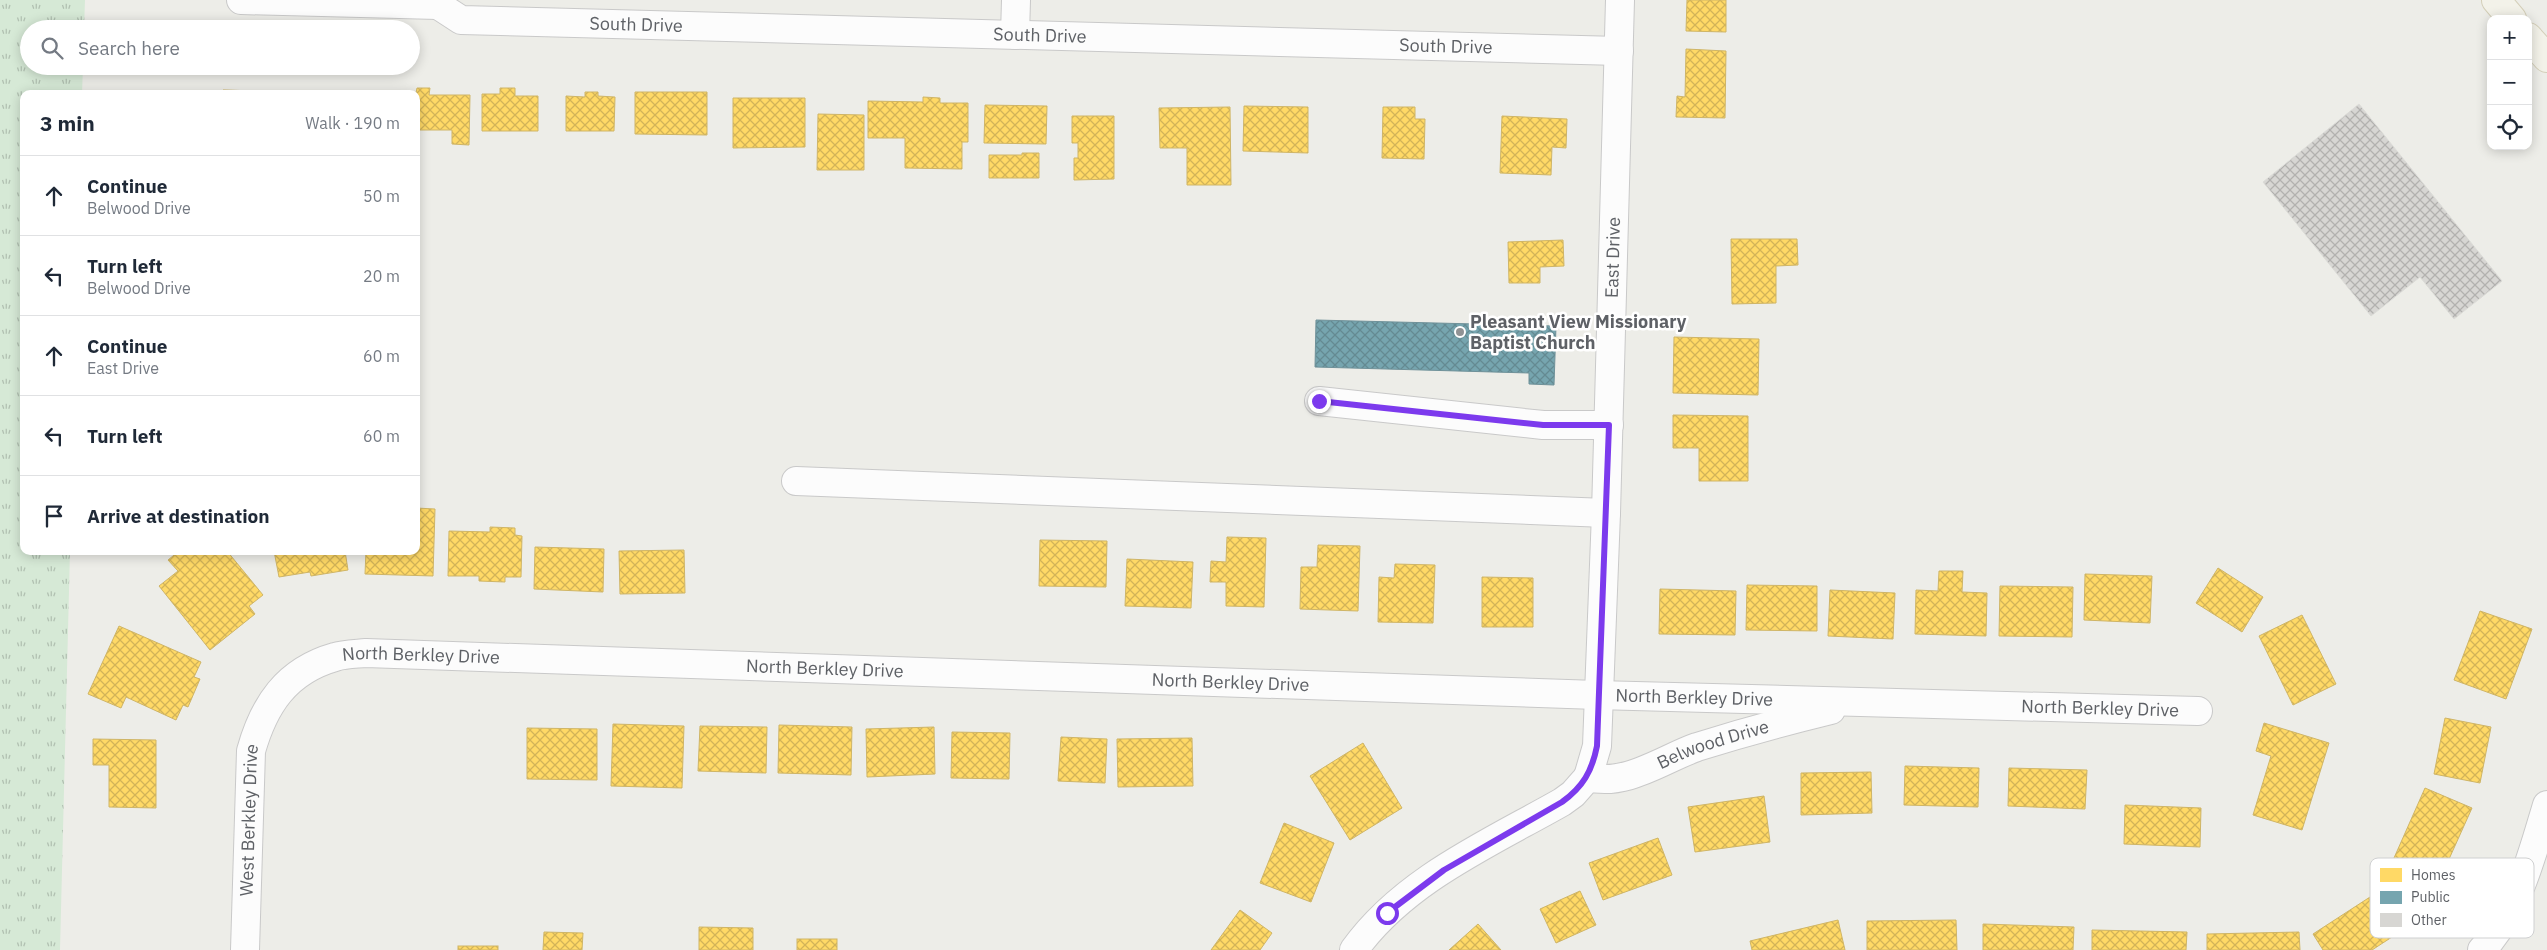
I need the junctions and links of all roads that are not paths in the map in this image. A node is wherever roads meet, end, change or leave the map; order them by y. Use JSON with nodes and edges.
{"nodes":[{"id":1,"x":241,"y":0,"type":"edge"},
{"id":2,"x":1016,"y":0,"type":"edge"},
{"id":3,"x":1620,"y":0,"type":"edge"},
{"id":4,"x":2496,"y":0,"type":"edge"},
{"id":5,"x":437,"y":3,"type":"edge"},
{"id":6,"x":2509,"y":15,"type":"edge"},
{"id":7,"x":1015,"y":34,"type":"junction"},
{"id":8,"x":2532,"y":41,"type":"edge"},
{"id":9,"x":1619,"y":51,"type":"junction"},
{"id":10,"x":2547,"y":58,"type":"edge"},
{"id":11,"x":1319,"y":401,"type":"dead end"},
{"id":12,"x":1609,"y":425,"type":"junction"},
{"id":13,"x":796,"y":481,"type":"dead end"},
{"id":14,"x":1606,"y":512,"type":"junction"},
{"id":15,"x":1598,"y":695,"type":"junction"},
{"id":16,"x":275,"y":697,"type":"joint"},
{"id":17,"x":1869,"y":701,"type":"junction"},
{"id":18,"x":2198,"y":710,"type":"dead end"},
{"id":19,"x":1588,"y":777,"type":"junction"},
{"id":20,"x":2547,"y":805,"type":"edge"},
{"id":21,"x":2530,"y":858,"type":"edge"},
{"id":22,"x":2490,"y":938,"type":"edge"},
{"id":23,"x":245,"y":950,"type":"edge"},
{"id":24,"x":1354,"y":950,"type":"edge"},
{"id":25,"x":2482,"y":950,"type":"edge"}],
"edges":[{"from":1,"to":5,"type":"street"},
{"from":2,"to":7,"type":"street"},
{"from":3,"to":9,"type":"street","name":"East Drive"},
{"from":4,"to":6,"type":"main road"},
{"from":5,"to":7,"type":"street","name":"South Drive"},
{"from":7,"to":9,"type":"street","name":"South Drive"},
{"from":8,"to":10,"type":"main road"},
{"from":9,"to":12,"type":"street","name":"East Drive"},
{"from":11,"to":12,"type":"street"},
{"from":12,"to":14,"type":"street","name":"East Drive"},
{"from":13,"to":14,"type":"street"},
{"from":14,"to":15,"type":"street","name":"East Drive"},
{"from":15,"to":16,"type":"street","name":"North Berkley Drive"},
{"from":15,"to":17,"type":"street","name":"North Berkley Drive"},
{"from":15,"to":19,"type":"street"},
{"from":16,"to":23,"type":"street","name":"West Berkley Drive"},
{"from":17,"to":18,"type":"street","name":"North Berkley Drive"},
{"from":17,"to":19,"type":"street","name":"Belwood Drive"},
{"from":19,"to":24,"type":"street"},
{"from":20,"to":21,"type":"street"},
{"from":22,"to":25,"type":"street"}]}
